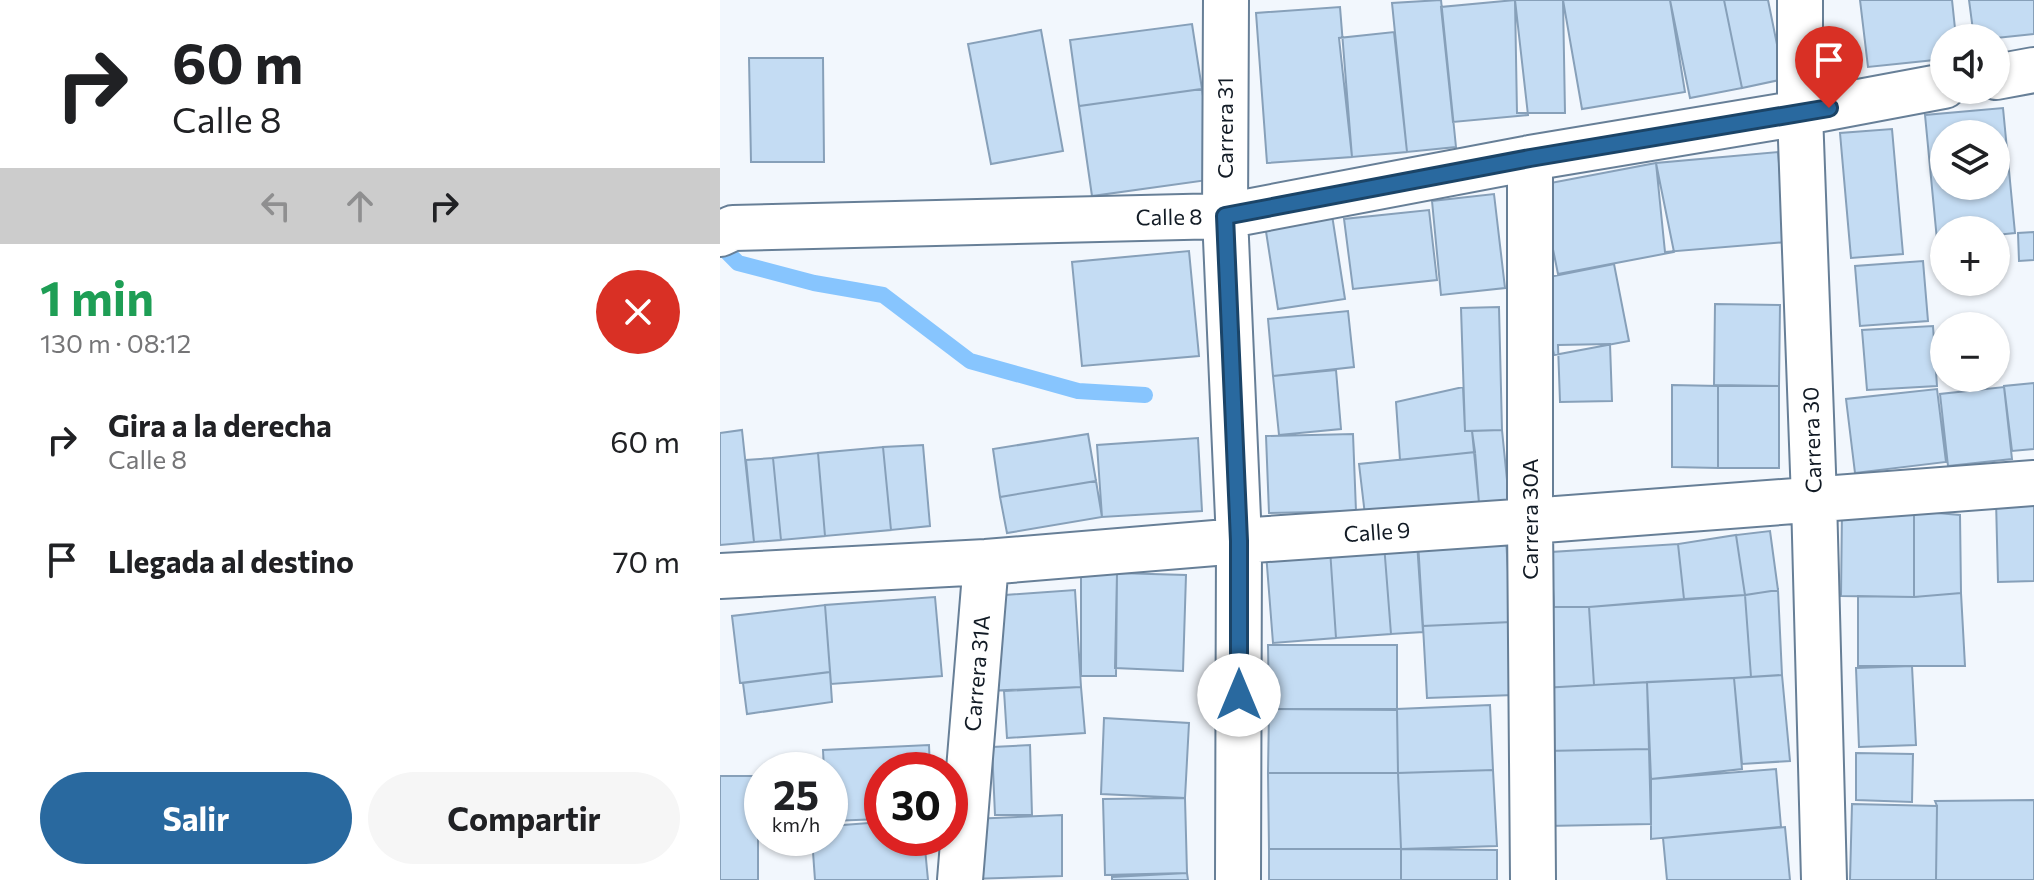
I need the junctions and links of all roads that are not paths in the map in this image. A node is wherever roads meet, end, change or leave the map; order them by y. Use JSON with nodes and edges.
{"nodes":[{"id":1,"x":1226,"y":0,"type":"edge"},
{"id":2,"x":1800,"y":0,"type":"edge"},
{"id":3,"x":2034,"y":70,"type":"edge"},
{"id":4,"x":2010,"y":74,"type":"edge"},
{"id":5,"x":1930,"y":89,"type":"edge"},
{"id":6,"x":1800,"y":113,"type":"junction"},
{"id":7,"x":1530,"y":158,"type":"junction"},
{"id":8,"x":1225,"y":216,"type":"junction"},
{"id":9,"x":726,"y":231,"type":"edge"},
{"id":10,"x":2034,"y":483,"type":"edge"},
{"id":11,"x":1814,"y":499,"type":"junction"},
{"id":12,"x":1530,"y":521,"type":"junction"},
{"id":13,"x":1239,"y":541,"type":"junction"},
{"id":14,"x":986,"y":562,"type":"junction"},
{"id":15,"x":720,"y":576,"type":"edge"},
{"id":16,"x":960,"y":880,"type":"edge"},
{"id":17,"x":1238,"y":880,"type":"edge"},
{"id":18,"x":1533,"y":880,"type":"edge"},
{"id":19,"x":1824,"y":880,"type":"edge"}],
"edges":[{"from":1,"to":8,"type":"street","name":"Carrera 31"},
{"from":2,"to":6,"type":"street","name":"Carrera 30"},
{"from":3,"to":4,"type":"street"},
{"from":5,"to":6,"type":"street","name":"Calle 8"},
{"from":6,"to":7,"type":"street","name":"Calle 8"},
{"from":6,"to":11,"type":"street","name":"Carrera 30"},
{"from":7,"to":8,"type":"street","name":"Calle 8"},
{"from":7,"to":12,"type":"street","name":"Carrera 30A"},
{"from":8,"to":9,"type":"street","name":"Calle 8"},
{"from":8,"to":13,"type":"street","name":"Carrera 31"},
{"from":10,"to":11,"type":"street","name":"Calle 9"},
{"from":11,"to":12,"type":"street","name":"Calle 9"},
{"from":11,"to":19,"type":"street","name":"Carrera 30"},
{"from":12,"to":13,"type":"street","name":"Calle 9"},
{"from":12,"to":18,"type":"street","name":"Carrera 30A"},
{"from":13,"to":14,"type":"street","name":"Calle 9"},
{"from":13,"to":17,"type":"street","name":"Carrera 31"},
{"from":14,"to":15,"type":"street","name":"Calle 9"},
{"from":14,"to":16,"type":"street","name":"Carrera 31A"}]}
